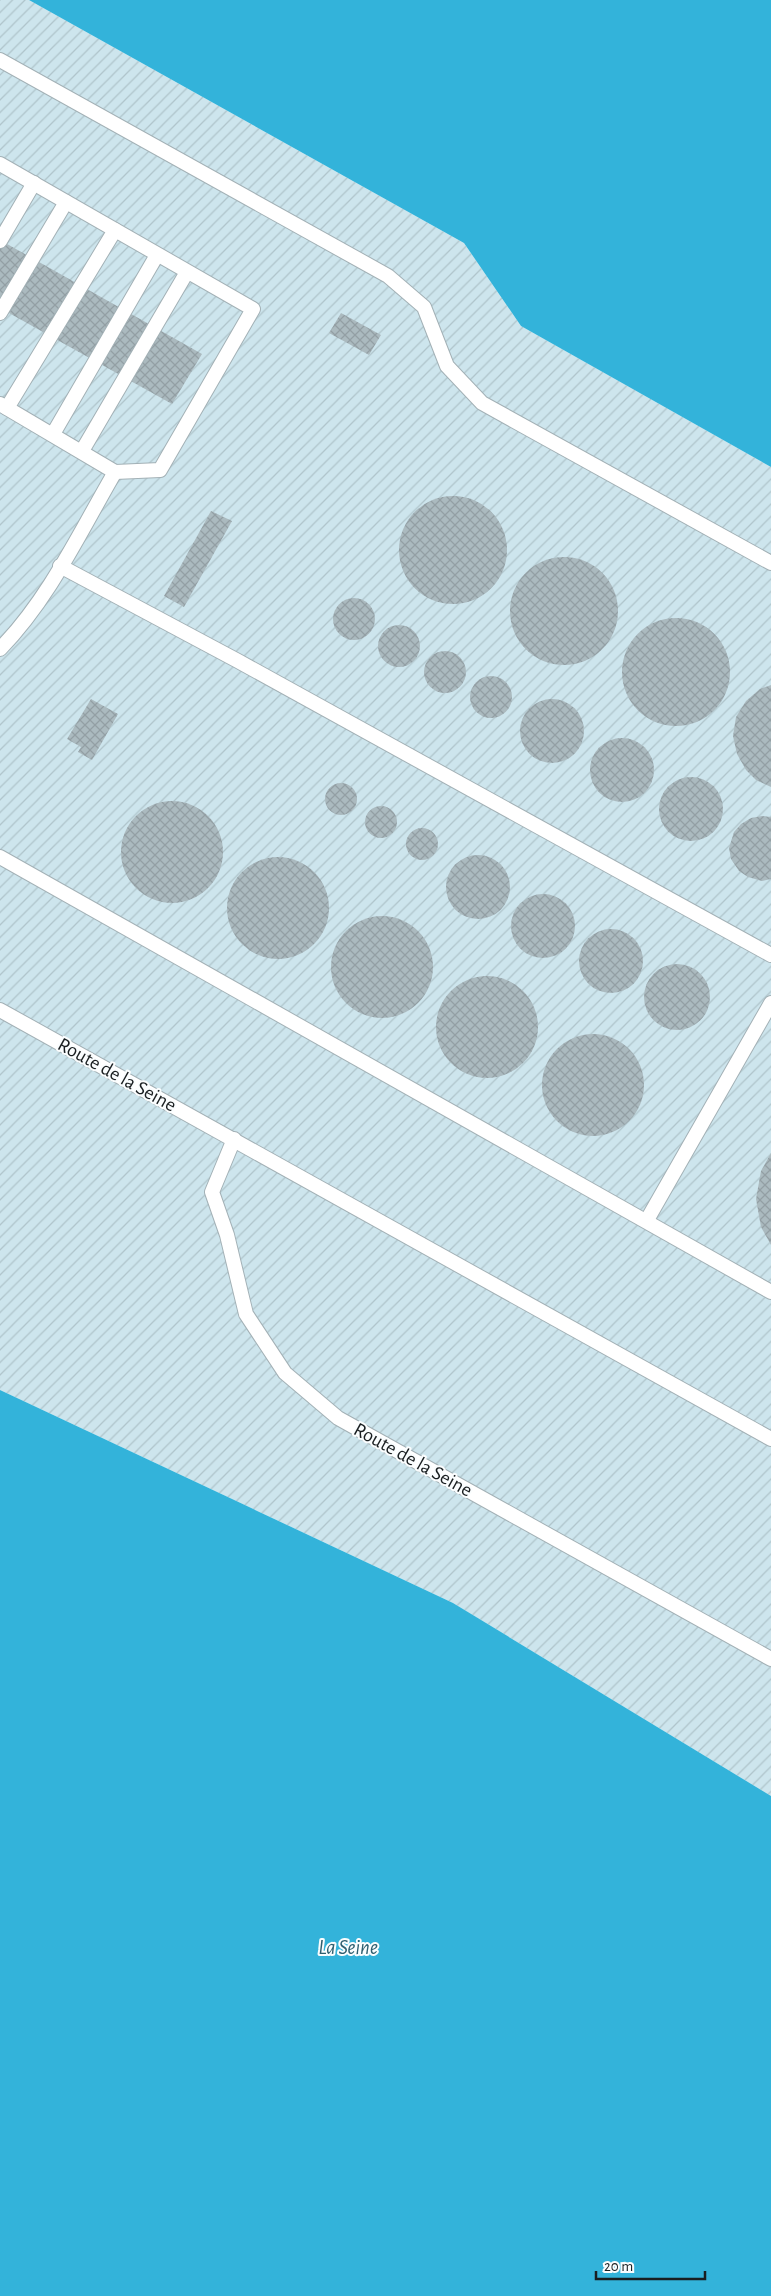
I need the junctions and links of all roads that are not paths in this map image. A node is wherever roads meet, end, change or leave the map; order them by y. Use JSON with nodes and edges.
{"nodes":[{"id":1,"x":0,"y":60,"type":"edge"},
{"id":2,"x":0,"y":164,"type":"edge"},
{"id":3,"x":34,"y":183,"type":"junction"},
{"id":4,"x":66,"y":202,"type":"junction"},
{"id":5,"x":115,"y":230,"type":"junction"},
{"id":6,"x":0,"y":241,"type":"edge"},
{"id":7,"x":157,"y":255,"type":"junction"},
{"id":8,"x":186,"y":272,"type":"junction"},
{"id":9,"x":0,"y":314,"type":"edge"},
{"id":10,"x":4,"y":406,"type":"edge"},
{"id":11,"x":53,"y":434,"type":"junction"},
{"id":12,"x":82,"y":451,"type":"junction"},
{"id":13,"x":115,"y":472,"type":"junction"},
{"id":14,"x":771,"y":563,"type":"edge"},
{"id":15,"x":60,"y":566,"type":"junction"},
{"id":16,"x":0,"y":649,"type":"edge"},
{"id":17,"x":0,"y":857,"type":"edge"},
{"id":18,"x":771,"y":955,"type":"edge"},
{"id":19,"x":771,"y":1003,"type":"edge"},
{"id":20,"x":0,"y":1010,"type":"edge"},
{"id":21,"x":234,"y":1139,"type":"junction"},
{"id":22,"x":646,"y":1220,"type":"junction"},
{"id":23,"x":771,"y":1292,"type":"edge"},
{"id":24,"x":771,"y":1438,"type":"edge"},
{"id":25,"x":771,"y":1659,"type":"edge"}],
"edges":[{"from":1,"to":14,"type":"lane"},
{"from":2,"to":3,"type":"lane"},
{"from":3,"to":4,"type":"lane"},
{"from":3,"to":6,"type":"lane"},
{"from":4,"to":5,"type":"lane"},
{"from":4,"to":9,"type":"lane"},
{"from":5,"to":7,"type":"lane"},
{"from":5,"to":10,"type":"lane"},
{"from":7,"to":8,"type":"lane"},
{"from":7,"to":11,"type":"lane"},
{"from":8,"to":12,"type":"lane"},
{"from":8,"to":13,"type":"lane"},
{"from":10,"to":11,"type":"lane"},
{"from":11,"to":12,"type":"lane"},
{"from":12,"to":13,"type":"lane"},
{"from":13,"to":15,"type":"lane"},
{"from":15,"to":16,"type":"lane"},
{"from":15,"to":18,"type":"lane"},
{"from":17,"to":22,"type":"lane"},
{"from":19,"to":22,"type":"lane"},
{"from":20,"to":21,"type":"lane","name":"Route de la Seine"},
{"from":21,"to":24,"type":"lane","name":"Route de la Seine"},
{"from":21,"to":25,"type":"lane","name":"Route de la Seine"},
{"from":22,"to":23,"type":"lane"}]}
